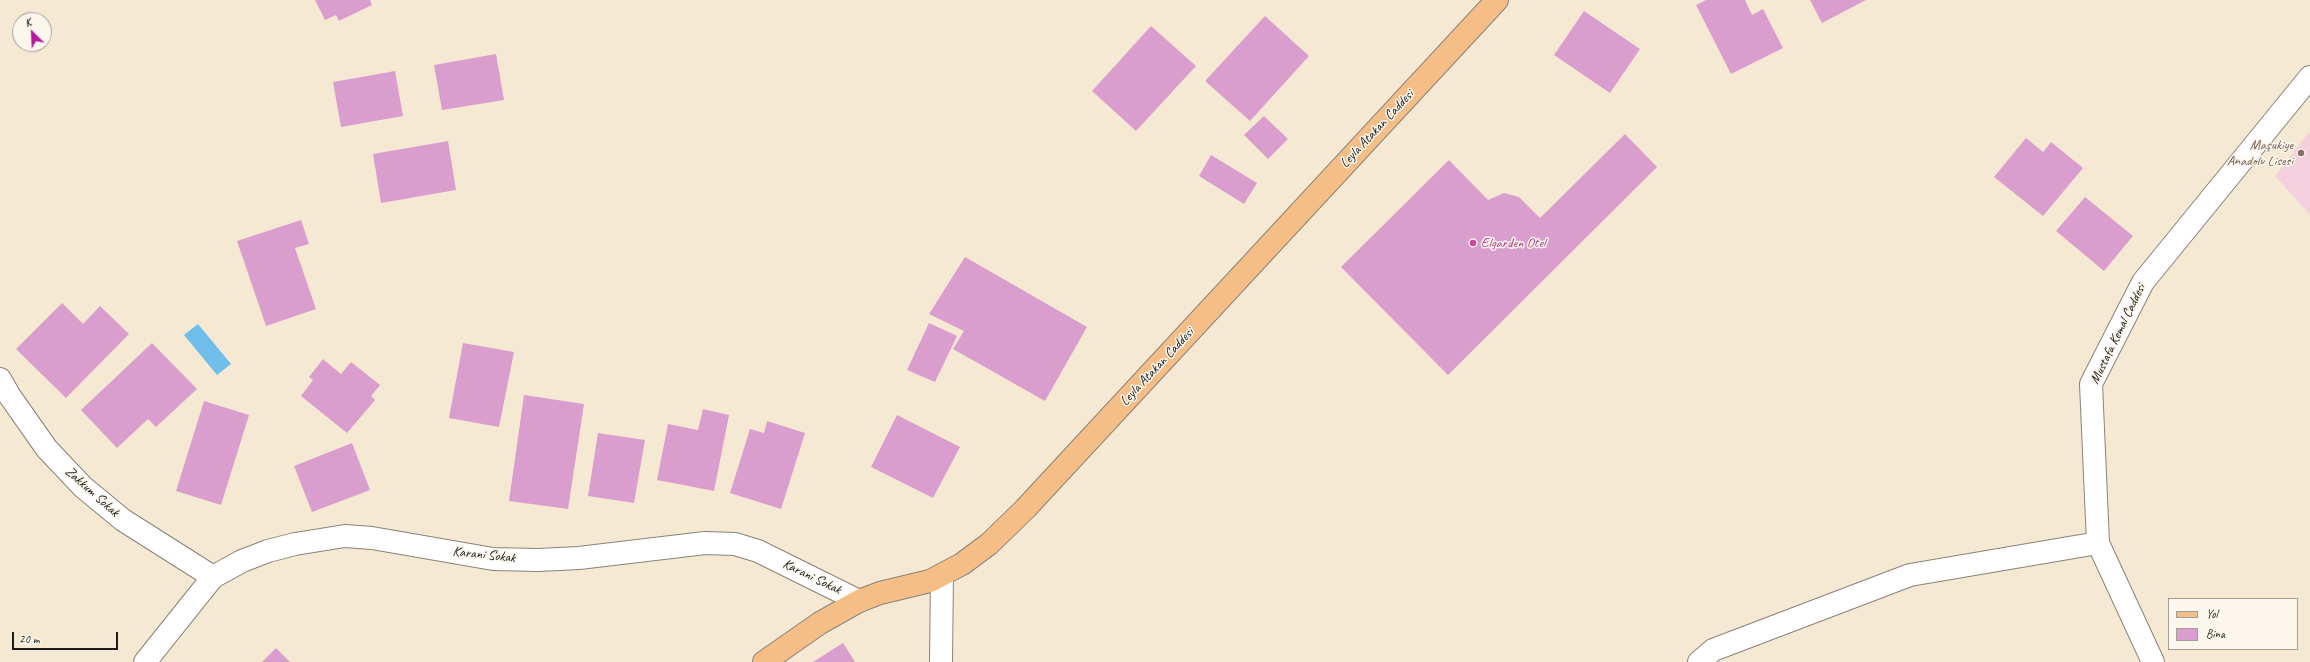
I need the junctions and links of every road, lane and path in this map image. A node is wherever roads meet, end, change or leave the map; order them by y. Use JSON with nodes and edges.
{"nodes":[{"id":1,"x":1497,"y":0,"type":"edge"},
{"id":2,"x":2310,"y":77,"type":"edge"},
{"id":3,"x":0,"y":378,"type":"edge"},
{"id":4,"x":2098,"y":543,"type":"junction"},
{"id":5,"x":942,"y":575,"type":"junction"},
{"id":6,"x":213,"y":577,"type":"junction"},
{"id":7,"x":859,"y":601,"type":"junction"},
{"id":8,"x":145,"y":662,"type":"edge"},
{"id":9,"x":764,"y":662,"type":"edge"},
{"id":10,"x":942,"y":662,"type":"edge"},
{"id":11,"x":1699,"y":662,"type":"edge"},
{"id":12,"x":2153,"y":662,"type":"edge"}],
"edges":[{"from":1,"to":5,"type":"main road","name":"Leyla Atakan Caddesi"},
{"from":2,"to":4,"type":"street","name":"Mustafa Kemal Caddesi"},
{"from":3,"to":6,"type":"street","name":"Zakkum Sokak"},
{"from":4,"to":11,"type":"street"},
{"from":4,"to":12,"type":"street","name":"Mustafa Kemal Caddesi"},
{"from":5,"to":7,"type":"main road","name":"Leyla Atakan Caddesi"},
{"from":5,"to":10,"type":"street"},
{"from":6,"to":7,"type":"street","name":"Karani Sokak"},
{"from":6,"to":8,"type":"street","name":"Karani Sokak"},
{"from":7,"to":9,"type":"main road","name":"Leyla Atakan Caddesi"}]}
